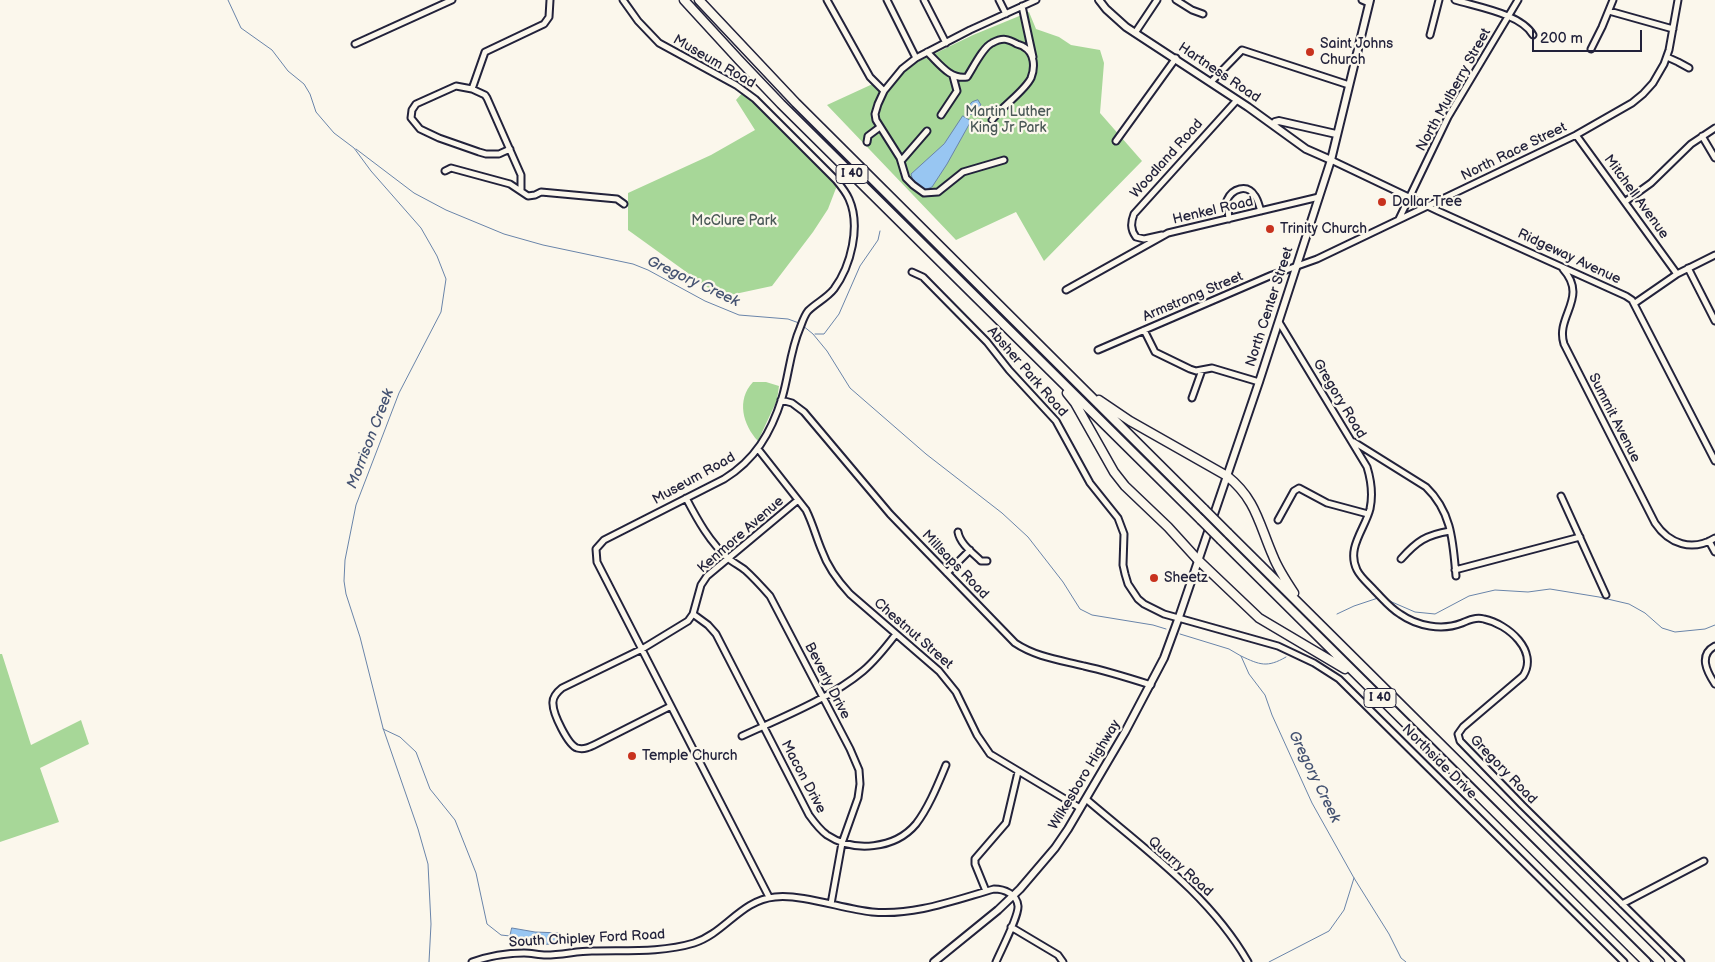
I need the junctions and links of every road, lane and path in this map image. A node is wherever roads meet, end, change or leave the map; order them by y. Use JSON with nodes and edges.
{"nodes":[{"id":1,"x":452,"y":0,"type":"edge"},
{"id":2,"x":550,"y":0,"type":"edge"},
{"id":3,"x":623,"y":0,"type":"edge"},
{"id":4,"x":684,"y":0,"type":"edge"},
{"id":5,"x":699,"y":0,"type":"edge"},
{"id":6,"x":828,"y":0,"type":"edge"},
{"id":7,"x":887,"y":0,"type":"edge"},
{"id":8,"x":924,"y":0,"type":"edge"},
{"id":9,"x":999,"y":0,"type":"edge"},
{"id":10,"x":1036,"y":0,"type":"edge"},
{"id":11,"x":1099,"y":0,"type":"edge"},
{"id":12,"x":1157,"y":0,"type":"edge"},
{"id":13,"x":1176,"y":0,"type":"edge"},
{"id":14,"x":1362,"y":0,"type":"edge"},
{"id":15,"x":1440,"y":0,"type":"edge"},
{"id":16,"x":1456,"y":0,"type":"edge"},
{"id":17,"x":1518,"y":0,"type":"edge"},
{"id":18,"x":1613,"y":0,"type":"edge"},
{"id":19,"x":1678,"y":0,"type":"edge"},
{"id":20,"x":1029,"y":1,"type":"edge"},
{"id":21,"x":1370,"y":2,"type":"edge"},
{"id":22,"x":1022,"y":6,"type":"junction"},
{"id":23,"x":1609,"y":11,"type":"junction"},
{"id":24,"x":1006,"y":14,"type":"junction"},
{"id":25,"x":1203,"y":14,"type":"dead end"},
{"id":26,"x":1508,"y":16,"type":"junction"},
{"id":27,"x":1673,"y":29,"type":"junction"},
{"id":28,"x":1135,"y":33,"type":"junction"},
{"id":29,"x":1430,"y":35,"type":"dead end"},
{"id":30,"x":1534,"y":35,"type":"dead end"},
{"id":31,"x":1030,"y":39,"type":"junction"},
{"id":32,"x":946,"y":43,"type":"junction"},
{"id":33,"x":355,"y":44,"type":"dead end"},
{"id":34,"x":1018,"y":45,"type":"junction"},
{"id":35,"x":1591,"y":48,"type":"dead end"},
{"id":36,"x":927,"y":52,"type":"junction"},
{"id":37,"x":1667,"y":57,"type":"junction"},
{"id":38,"x":916,"y":58,"type":"junction"},
{"id":39,"x":1176,"y":58,"type":"junction"},
{"id":40,"x":1034,"y":62,"type":"junction"},
{"id":41,"x":1689,"y":68,"type":"dead end"},
{"id":42,"x":953,"y":76,"type":"junction"},
{"id":43,"x":967,"y":76,"type":"junction"},
{"id":44,"x":1211,"y":82,"type":"junction"},
{"id":45,"x":1349,"y":85,"type":"junction"},
{"id":46,"x":472,"y":89,"type":"junction"},
{"id":47,"x":957,"y":91,"type":"junction"},
{"id":48,"x":884,"y":92,"type":"junction"},
{"id":49,"x":1237,"y":100,"type":"junction"},
{"id":50,"x":941,"y":115,"type":"dead end"},
{"id":51,"x":992,"y":120,"type":"dead end"},
{"id":52,"x":1273,"y":124,"type":"junction"},
{"id":53,"x":880,"y":127,"type":"junction"},
{"id":54,"x":1715,"y":128,"type":"edge"},
{"id":55,"x":927,"y":131,"type":"dead end"},
{"id":56,"x":1336,"y":134,"type":"junction"},
{"id":57,"x":1576,"y":135,"type":"junction"},
{"id":58,"x":1702,"y":136,"type":"junction"},
{"id":59,"x":1116,"y":141,"type":"dead end"},
{"id":60,"x":868,"y":142,"type":"dead end"},
{"id":61,"x":510,"y":149,"type":"junction"},
{"id":62,"x":1715,"y":158,"type":"edge"},
{"id":63,"x":1004,"y":160,"type":"dead end"},
{"id":64,"x":1331,"y":160,"type":"junction"},
{"id":65,"x":901,"y":162,"type":"junction"},
{"id":66,"x":445,"y":171,"type":"dead end"},
{"id":67,"x":521,"y":190,"type":"junction"},
{"id":68,"x":1410,"y":196,"type":"junction"},
{"id":69,"x":1319,"y":197,"type":"junction"},
{"id":70,"x":1626,"y":201,"type":"junction"},
{"id":71,"x":624,"y":204,"type":"dead end"},
{"id":72,"x":1430,"y":206,"type":"junction"},
{"id":73,"x":1260,"y":211,"type":"junction"},
{"id":74,"x":1229,"y":219,"type":"junction"},
{"id":75,"x":1399,"y":219,"type":"junction"},
{"id":76,"x":1168,"y":233,"type":"junction"},
{"id":77,"x":1715,"y":255,"type":"edge"},
{"id":78,"x":1557,"y":264,"type":"junction"},
{"id":79,"x":1297,"y":267,"type":"junction"},
{"id":80,"x":1688,"y":268,"type":"junction"},
{"id":81,"x":912,"y":272,"type":"dead end"},
{"id":82,"x":1677,"y":274,"type":"junction"},
{"id":83,"x":1066,"y":290,"type":"dead end"},
{"id":84,"x":1635,"y":303,"type":"junction"},
{"id":85,"x":1715,"y":321,"type":"edge"},
{"id":86,"x":1279,"y":322,"type":"junction"},
{"id":87,"x":1144,"y":330,"type":"junction"},
{"id":88,"x":1024,"y":344,"type":"junction"},
{"id":89,"x":1098,"y":350,"type":"dead end"},
{"id":90,"x":1202,"y":370,"type":"junction"},
{"id":91,"x":1069,"y":375,"type":"junction"},
{"id":92,"x":1259,"y":382,"type":"junction"},
{"id":93,"x":1192,"y":398,"type":"dead end"},
{"id":94,"x":781,"y":400,"type":"junction"},
{"id":95,"x":1351,"y":441,"type":"junction"},
{"id":96,"x":758,"y":450,"type":"junction"},
{"id":97,"x":1715,"y":461,"type":"edge"},
{"id":98,"x":1227,"y":476,"type":"junction"},
{"id":99,"x":1561,"y":496,"type":"dead end"},
{"id":100,"x":686,"y":498,"type":"junction"},
{"id":101,"x":798,"y":500,"type":"junction"},
{"id":102,"x":1368,"y":514,"type":"junction"},
{"id":103,"x":1278,"y":520,"type":"dead end"},
{"id":104,"x":1450,"y":531,"type":"junction"},
{"id":105,"x":958,"y":532,"type":"dead end"},
{"id":106,"x":1580,"y":537,"type":"junction"},
{"id":107,"x":1715,"y":538,"type":"edge"},
{"id":108,"x":1710,"y":542,"type":"junction"},
{"id":109,"x":970,"y":550,"type":"junction"},
{"id":110,"x":1715,"y":552,"type":"edge"},
{"id":111,"x":728,"y":558,"type":"junction"},
{"id":112,"x":1401,"y":558,"type":"dead end"},
{"id":113,"x":1198,"y":560,"type":"junction"},
{"id":114,"x":987,"y":561,"type":"dead end"},
{"id":115,"x":947,"y":573,"type":"junction"},
{"id":116,"x":1606,"y":595,"type":"dead end"},
{"id":117,"x":692,"y":614,"type":"junction"},
{"id":118,"x":1310,"y":615,"type":"junction"},
{"id":119,"x":1179,"y":617,"type":"junction"},
{"id":120,"x":896,"y":634,"type":"junction"},
{"id":121,"x":1715,"y":646,"type":"edge"},
{"id":122,"x":642,"y":649,"type":"junction"},
{"id":123,"x":1715,"y":684,"type":"edge"},
{"id":124,"x":1151,"y":685,"type":"junction"},
{"id":125,"x":823,"y":697,"type":"junction"},
{"id":126,"x":1385,"y":703,"type":"junction"},
{"id":127,"x":671,"y":706,"type":"junction"},
{"id":128,"x":763,"y":726,"type":"junction"},
{"id":129,"x":742,"y":736,"type":"dead end"},
{"id":130,"x":946,"y":765,"type":"dead end"},
{"id":131,"x":1018,"y":772,"type":"junction"},
{"id":132,"x":1086,"y":799,"type":"junction"},
{"id":133,"x":1080,"y":808,"type":"junction"},
{"id":134,"x":842,"y":843,"type":"junction"},
{"id":135,"x":1704,"y":861,"type":"dead end"},
{"id":136,"x":986,"y":891,"type":"junction"},
{"id":137,"x":1013,"y":896,"type":"junction"},
{"id":138,"x":769,"y":898,"type":"junction"},
{"id":139,"x":831,"y":904,"type":"junction"},
{"id":140,"x":1622,"y":904,"type":"junction"},
{"id":141,"x":1011,"y":927,"type":"junction"},
{"id":142,"x":1058,"y":955,"type":"junction"},
{"id":143,"x":472,"y":962,"type":"edge"},
{"id":144,"x":934,"y":962,"type":"edge"},
{"id":145,"x":996,"y":962,"type":"edge"},
{"id":146,"x":1056,"y":962,"type":"edge"},
{"id":147,"x":1063,"y":962,"type":"edge"},
{"id":148,"x":1248,"y":962,"type":"edge"},
{"id":149,"x":1624,"y":962,"type":"edge"},
{"id":150,"x":1646,"y":962,"type":"edge"},
{"id":151,"x":1660,"y":962,"type":"edge"},
{"id":152,"x":1681,"y":962,"type":"edge"}],
"edges":[{"from":1,"to":33,"type":"street"},
{"from":2,"to":46,"type":"street"},
{"from":3,"to":94,"type":"street","name":"Museum Road"},
{"from":4,"to":88,"type":"highway","number":"I 40"},
{"from":5,"to":91,"type":"highway","number":"I 40"},
{"from":6,"to":48,"type":"street"},
{"from":7,"to":38,"type":"street"},
{"from":8,"to":32,"type":"street"},
{"from":9,"to":24,"type":"street"},
{"from":10,"to":20,"type":"street"},
{"from":11,"to":28,"type":"main road","name":"Hartness Road"},
{"from":12,"to":28,"type":"street"},
{"from":13,"to":25,"type":"street"},
{"from":14,"to":21,"type":"street"},
{"from":15,"to":29,"type":"street"},
{"from":16,"to":26,"type":"street"},
{"from":17,"to":26,"type":"street","name":"North Mulberry Street"},
{"from":18,"to":23,"type":"street"},
{"from":19,"to":27,"type":"street","name":"North Race Street"},
{"from":20,"to":22,"type":"street"},
{"from":21,"to":45,"type":"main road","name":"North Center Street"},
{"from":22,"to":24,"type":"street"},
{"from":22,"to":31,"type":"street"},
{"from":23,"to":27,"type":"street"},
{"from":23,"to":35,"type":"street"},
{"from":24,"to":32,"type":"street"},
{"from":26,"to":30,"type":"street"},
{"from":26,"to":68,"type":"street","name":"North Mulberry Street"},
{"from":27,"to":37,"type":"street","name":"North Race Street"},
{"from":28,"to":39,"type":"main road","name":"Hartness Road"},
{"from":31,"to":34,"type":"street"},
{"from":31,"to":40,"type":"street"},
{"from":32,"to":36,"type":"street"},
{"from":34,"to":40,"type":"street"},
{"from":34,"to":43,"type":"street"},
{"from":36,"to":38,"type":"street"},
{"from":36,"to":42,"type":"street"},
{"from":37,"to":41,"type":"street"},
{"from":37,"to":57,"type":"street","name":"North Race Street"},
{"from":38,"to":48,"type":"street"},
{"from":39,"to":44,"type":"main road","name":"Hartness Road"},
{"from":39,"to":59,"type":"street"},
{"from":40,"to":51,"type":"street"},
{"from":42,"to":43,"type":"street"},
{"from":42,"to":47,"type":"street"},
{"from":43,"to":47,"type":"street"},
{"from":44,"to":45,"type":"street"},
{"from":44,"to":49,"type":"main road","name":"Hartness Road"},
{"from":45,"to":56,"type":"main road","name":"North Center Street"},
{"from":46,"to":61,"type":"street"},
{"from":46,"to":61,"type":"street"},
{"from":47,"to":50,"type":"street"},
{"from":48,"to":53,"type":"street"},
{"from":49,"to":52,"type":"main road","name":"Hartness Road"},
{"from":49,"to":76,"type":"street","name":"Woodland Road"},
{"from":52,"to":56,"type":"main road"},
{"from":52,"to":64,"type":"main road","name":"Hartness Road"},
{"from":53,"to":60,"type":"street"},
{"from":53,"to":65,"type":"street"},
{"from":54,"to":58,"type":"street"},
{"from":55,"to":65,"type":"street"},
{"from":56,"to":64,"type":"main road","name":"North Center Street"},
{"from":57,"to":70,"type":"street","name":"Mitchell Avenue"},
{"from":57,"to":72,"type":"street","name":"North Race Street"},
{"from":58,"to":62,"type":"street"},
{"from":58,"to":70,"type":"street"},
{"from":61,"to":67,"type":"street"},
{"from":63,"to":65,"type":"street"},
{"from":64,"to":68,"type":"street","name":"Ridgeway Avenue"},
{"from":64,"to":69,"type":"main road","name":"North Center Street"},
{"from":66,"to":67,"type":"street"},
{"from":67,"to":71,"type":"street"},
{"from":68,"to":72,"type":"street","name":"Ridgeway Avenue"},
{"from":68,"to":75,"type":"street","name":"North Mulberry Street"},
{"from":69,"to":73,"type":"street","name":"Henkel Road"},
{"from":69,"to":79,"type":"main road","name":"North Center Street"},
{"from":70,"to":82,"type":"street","name":"Mitchell Avenue"},
{"from":72,"to":75,"type":"street","name":"North Race Street"},
{"from":72,"to":78,"type":"street","name":"Ridgeway Avenue"},
{"from":73,"to":74,"type":"street","name":"Henkel Road"},
{"from":73,"to":74,"type":"street"},
{"from":74,"to":76,"type":"street","name":"Henkel Road"},
{"from":75,"to":79,"type":"street","name":"North Race Street"},
{"from":76,"to":83,"type":"street","name":"Henkel Road"},
{"from":77,"to":80,"type":"street"},
{"from":78,"to":84,"type":"street","name":"Ridgeway Avenue"},
{"from":78,"to":108,"type":"street","name":"Summit Avenue"},
{"from":79,"to":86,"type":"main road","name":"North Center Street"},
{"from":79,"to":87,"type":"street","name":"Armstrong Street"},
{"from":80,"to":82,"type":"street"},
{"from":80,"to":85,"type":"street"},
{"from":81,"to":119,"type":"street","name":"Absher Park Road"},
{"from":82,"to":84,"type":"street"},
{"from":84,"to":97,"type":"street"},
{"from":86,"to":92,"type":"main road","name":"North Center Street"},
{"from":86,"to":95,"type":"street","name":"Gregory Road"},
{"from":87,"to":89,"type":"street","name":"Armstrong Street"},
{"from":87,"to":90,"type":"street"},
{"from":88,"to":113,"type":"highway"},
{"from":88,"to":126,"type":"highway","number":"I 40","bridge":true},
{"from":90,"to":92,"type":"street"},
{"from":90,"to":93,"type":"street"},
{"from":91,"to":98,"type":"highway"},
{"from":91,"to":118,"type":"highway","number":"I 40","bridge":true},
{"from":92,"to":98,"type":"main road","name":"North Center Street"},
{"from":94,"to":96,"type":"street","name":"Museum Road"},
{"from":94,"to":115,"type":"street","name":"Millsaps Road"},
{"from":95,"to":102,"type":"street","name":"Gregory Road"},
{"from":95,"to":104,"type":"street"},
{"from":96,"to":100,"type":"street","name":"Museum Road"},
{"from":96,"to":101,"type":"street","name":"Chestnut Street"},
{"from":98,"to":113,"type":"main road","name":"North Center Street"},
{"from":98,"to":118,"type":"highway"},
{"from":99,"to":106,"type":"street"},
{"from":100,"to":111,"type":"street","name":"Beverly Drive"},
{"from":100,"to":122,"type":"street","name":"Museum Road"},
{"from":101,"to":111,"type":"street","name":"Kenmore Avenue"},
{"from":101,"to":120,"type":"street","name":"Chestnut Street"},
{"from":102,"to":103,"type":"street"},
{"from":102,"to":140,"type":"street","name":"Gregory Road"},
{"from":104,"to":106,"type":"street"},
{"from":104,"to":112,"type":"street"},
{"from":105,"to":109,"type":"street"},
{"from":106,"to":116,"type":"street"},
{"from":107,"to":108,"type":"street"},
{"from":108,"to":110,"type":"street"},
{"from":109,"to":114,"type":"street"},
{"from":109,"to":115,"type":"street"},
{"from":111,"to":117,"type":"street","name":"Kenmore Avenue"},
{"from":111,"to":125,"type":"street","name":"Beverly Drive"},
{"from":113,"to":119,"type":"main road","name":"Wilkesboro Highway"},
{"from":113,"to":126,"type":"highway"},
{"from":115,"to":124,"type":"street","name":"Millsaps Road"},
{"from":117,"to":122,"type":"street"},
{"from":117,"to":128,"type":"street","name":"Macon Drive"},
{"from":118,"to":151,"type":"highway","number":"I 40"},
{"from":119,"to":124,"type":"main road","name":"Wilkesboro Highway"},
{"from":119,"to":149,"type":"street","name":"Northside Drive"},
{"from":120,"to":125,"type":"street"},
{"from":120,"to":131,"type":"street","name":"Chestnut Street"},
{"from":121,"to":123,"type":"street"},
{"from":122,"to":127,"type":"street","name":"Museum Road"},
{"from":122,"to":127,"type":"street"},
{"from":124,"to":132,"type":"main road","name":"Wilkesboro Highway"},
{"from":125,"to":128,"type":"street"},
{"from":125,"to":134,"type":"street","name":"Beverly Drive"},
{"from":126,"to":150,"type":"highway","number":"I 40"},
{"from":127,"to":138,"type":"street","name":"Museum Road"},
{"from":128,"to":129,"type":"street"},
{"from":128,"to":134,"type":"street","name":"Macon Drive"},
{"from":130,"to":134,"type":"street","name":"Macon Drive"},
{"from":131,"to":133,"type":"street","name":"Chestnut Street"},
{"from":131,"to":136,"type":"street"},
{"from":132,"to":133,"type":"main road","name":"Wilkesboro Highway"},
{"from":132,"to":148,"type":"street","name":"Quarry Road"},
{"from":133,"to":137,"type":"main road","name":"Wilkesboro Highway"},
{"from":134,"to":139,"type":"street","name":"Beverly Drive"},
{"from":135,"to":140,"type":"street"},
{"from":136,"to":137,"type":"street","name":"South Chipley Ford Road"},
{"from":136,"to":139,"type":"street","name":"South Chipley Ford Road"},
{"from":137,"to":141,"type":"street"},
{"from":137,"to":144,"type":"main road","name":"Wilkesboro Highway"},
{"from":138,"to":139,"type":"street","name":"South Chipley Ford Road"},
{"from":138,"to":143,"type":"street","name":"South Chipley Ford Road"},
{"from":140,"to":152,"type":"street","name":"Gregory Road"},
{"from":141,"to":142,"type":"street"},
{"from":141,"to":145,"type":"street"},
{"from":142,"to":146,"type":"street"},
{"from":142,"to":147,"type":"street"}]}
